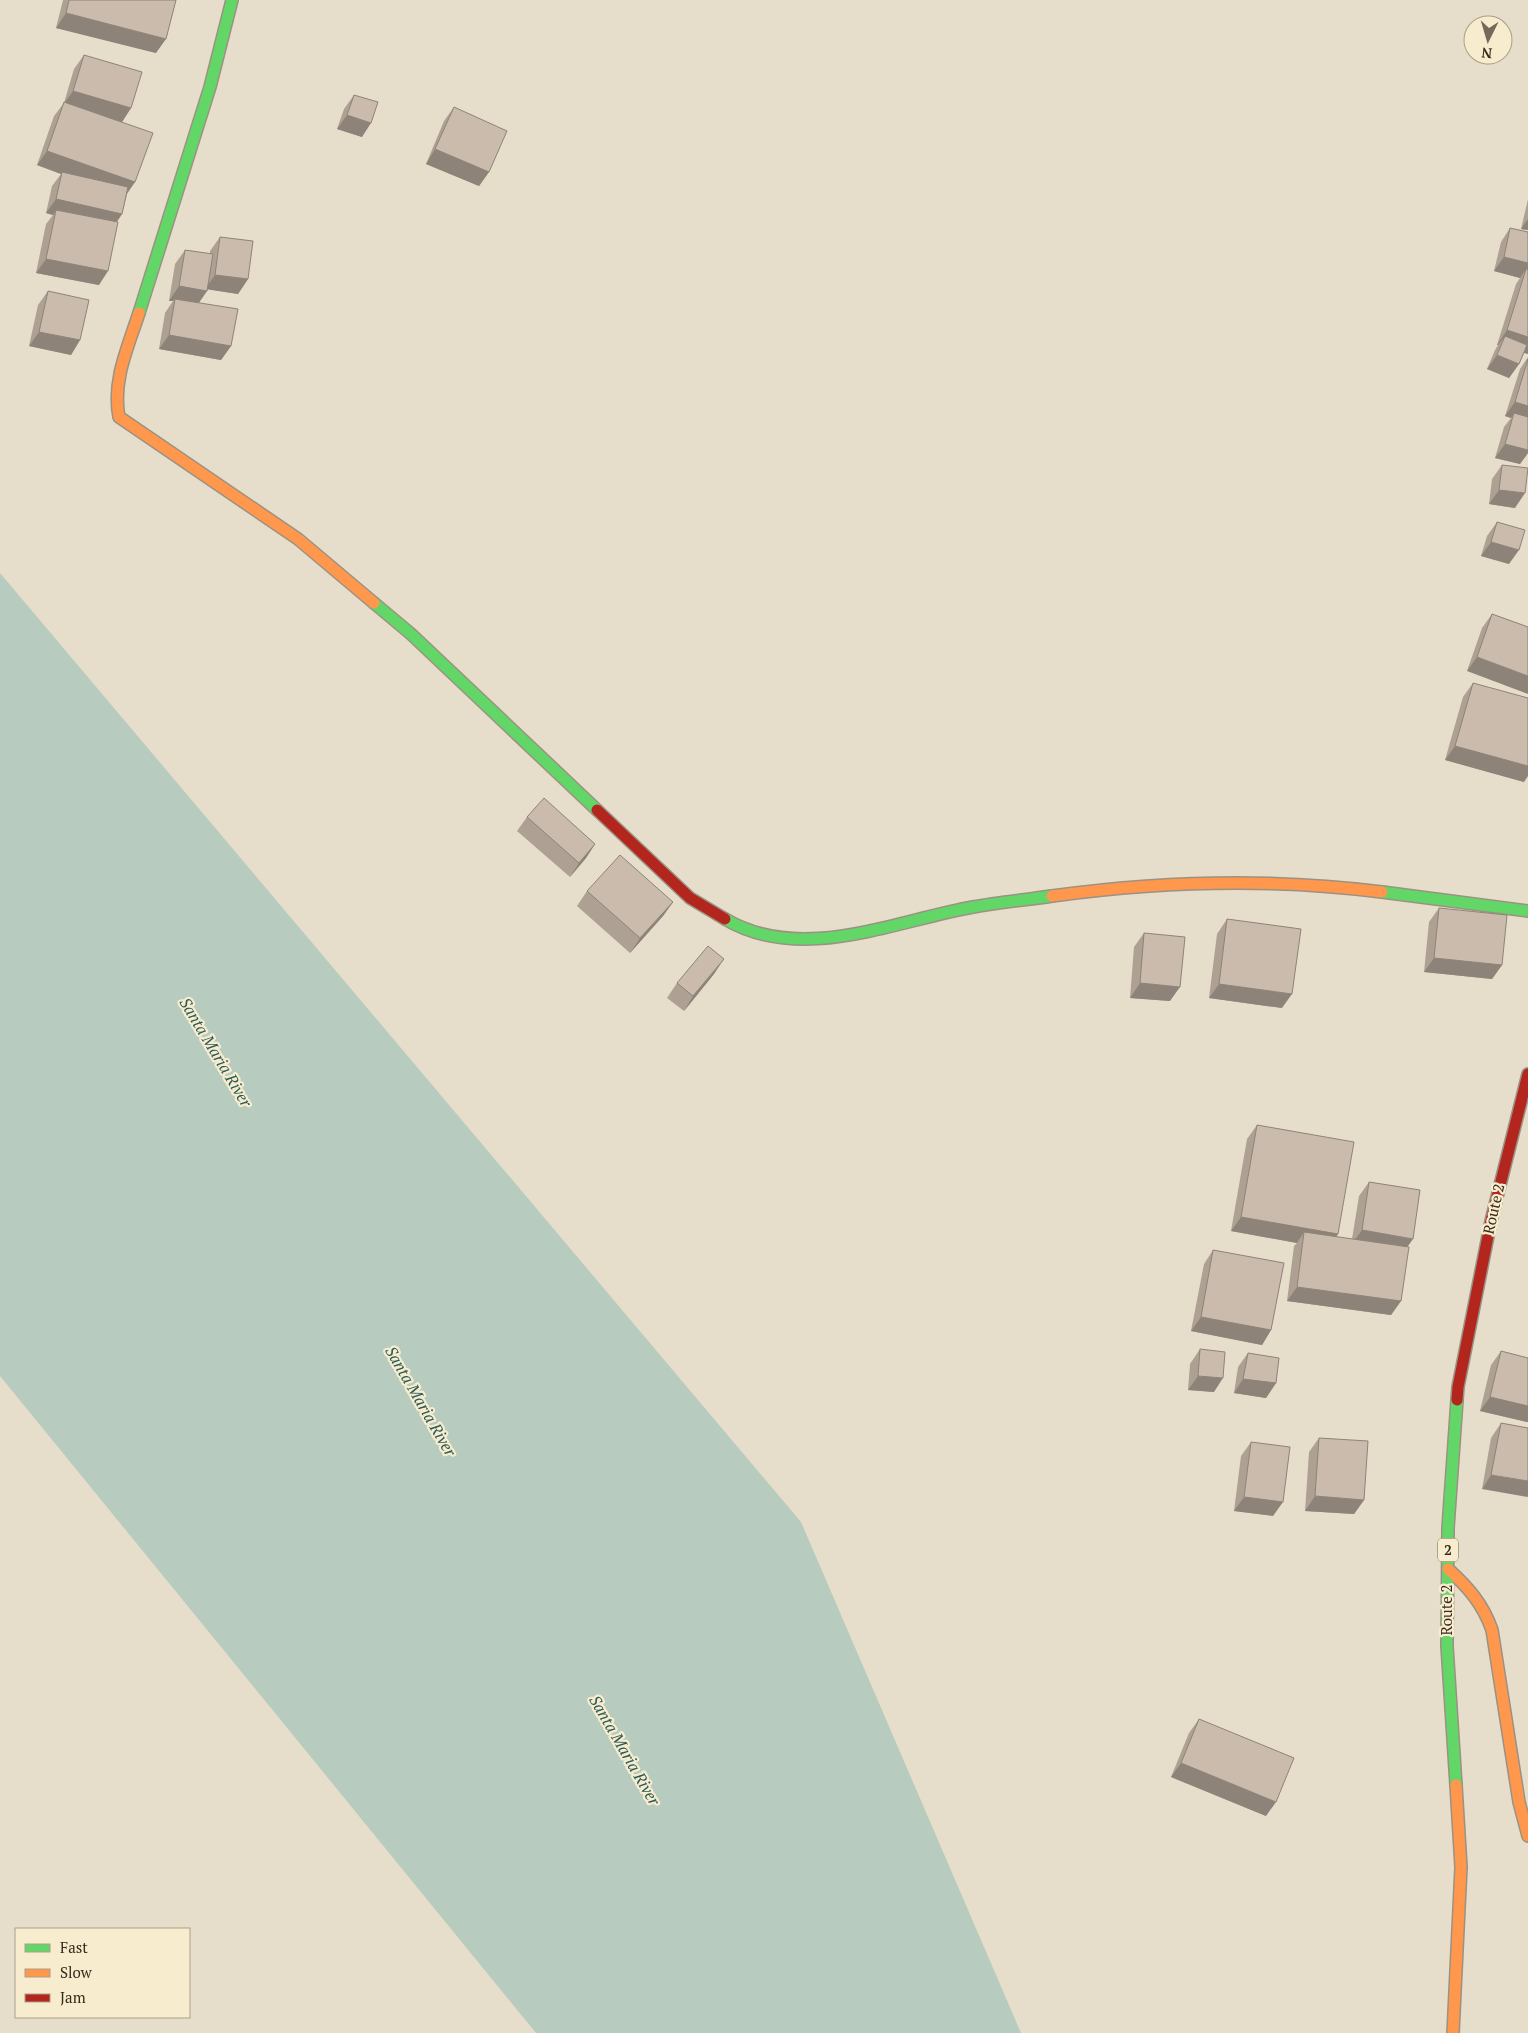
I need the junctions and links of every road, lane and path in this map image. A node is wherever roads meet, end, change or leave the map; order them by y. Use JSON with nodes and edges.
{"nodes":[{"id":1,"x":232,"y":0,"type":"edge"},
{"id":2,"x":1528,"y":911,"type":"edge"},
{"id":3,"x":1528,"y":1074,"type":"edge"},
{"id":4,"x":1448,"y":1569,"type":"junction"},
{"id":5,"x":1528,"y":1836,"type":"edge"},
{"id":6,"x":1453,"y":2033,"type":"edge"}],
"edges":[{"from":1,"to":2,"type":"main road"},
{"from":3,"to":4,"type":"main road","name":"Route 2","number":"2"},
{"from":4,"to":5,"type":"main road"},
{"from":4,"to":6,"type":"main road","name":"Route 2","number":"2"}]}
